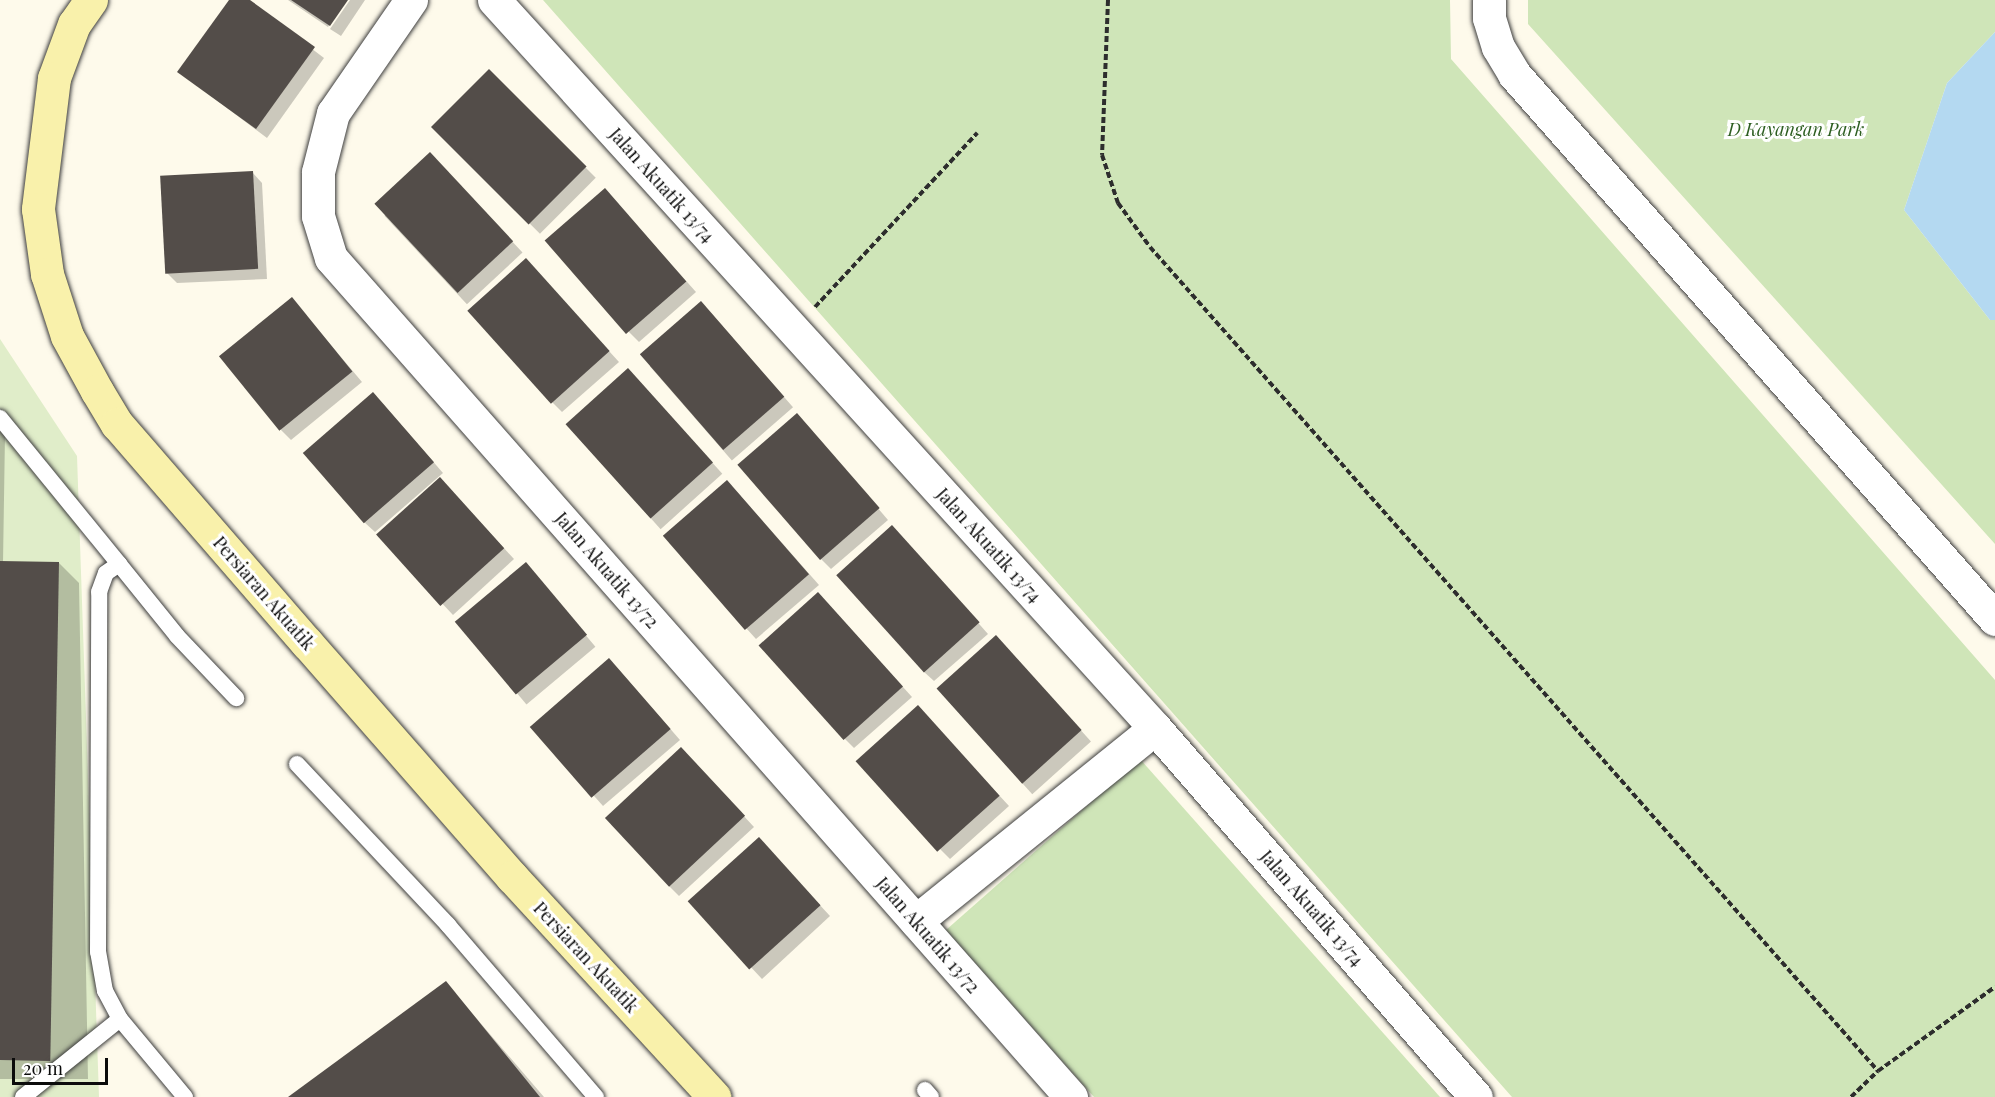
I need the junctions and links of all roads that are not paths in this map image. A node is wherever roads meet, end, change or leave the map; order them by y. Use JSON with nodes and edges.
{"nodes":[{"id":1,"x":91,"y":0,"type":"edge"},
{"id":2,"x":411,"y":0,"type":"edge"},
{"id":3,"x":494,"y":0,"type":"edge"},
{"id":4,"x":1489,"y":0,"type":"edge"},
{"id":5,"x":0,"y":418,"type":"edge"},
{"id":6,"x":119,"y":564,"type":"junction"},
{"id":7,"x":1995,"y":619,"type":"edge"},
{"id":8,"x":236,"y":698,"type":"dead end"},
{"id":9,"x":1155,"y":728,"type":"junction"},
{"id":10,"x":297,"y":764,"type":"dead end"},
{"id":11,"x":916,"y":921,"type":"junction"},
{"id":12,"x":120,"y":1019,"type":"junction"},
{"id":13,"x":23,"y":1097,"type":"edge"},
{"id":14,"x":185,"y":1097,"type":"edge"},
{"id":15,"x":596,"y":1097,"type":"edge"},
{"id":16,"x":714,"y":1097,"type":"edge"},
{"id":17,"x":1071,"y":1097,"type":"edge"},
{"id":18,"x":1476,"y":1097,"type":"edge"}],
"edges":[{"from":1,"to":16,"type":"street","name":"Persiaran Akuatik"},
{"from":2,"to":11,"type":"street","name":"Jalan Akuatik 13/72"},
{"from":3,"to":9,"type":"street","name":"Jalan Akuatik 13/74"},
{"from":4,"to":7,"type":"street"},
{"from":5,"to":6,"type":"lane"},
{"from":6,"to":8,"type":"lane"},
{"from":6,"to":12,"type":"lane"},
{"from":9,"to":11,"type":"street"},
{"from":9,"to":18,"type":"street","name":"Jalan Akuatik 13/74"},
{"from":10,"to":15,"type":"lane"},
{"from":11,"to":17,"type":"street","name":"Jalan Akuatik 13/72"},
{"from":12,"to":13,"type":"lane"},
{"from":12,"to":14,"type":"lane"}]}
